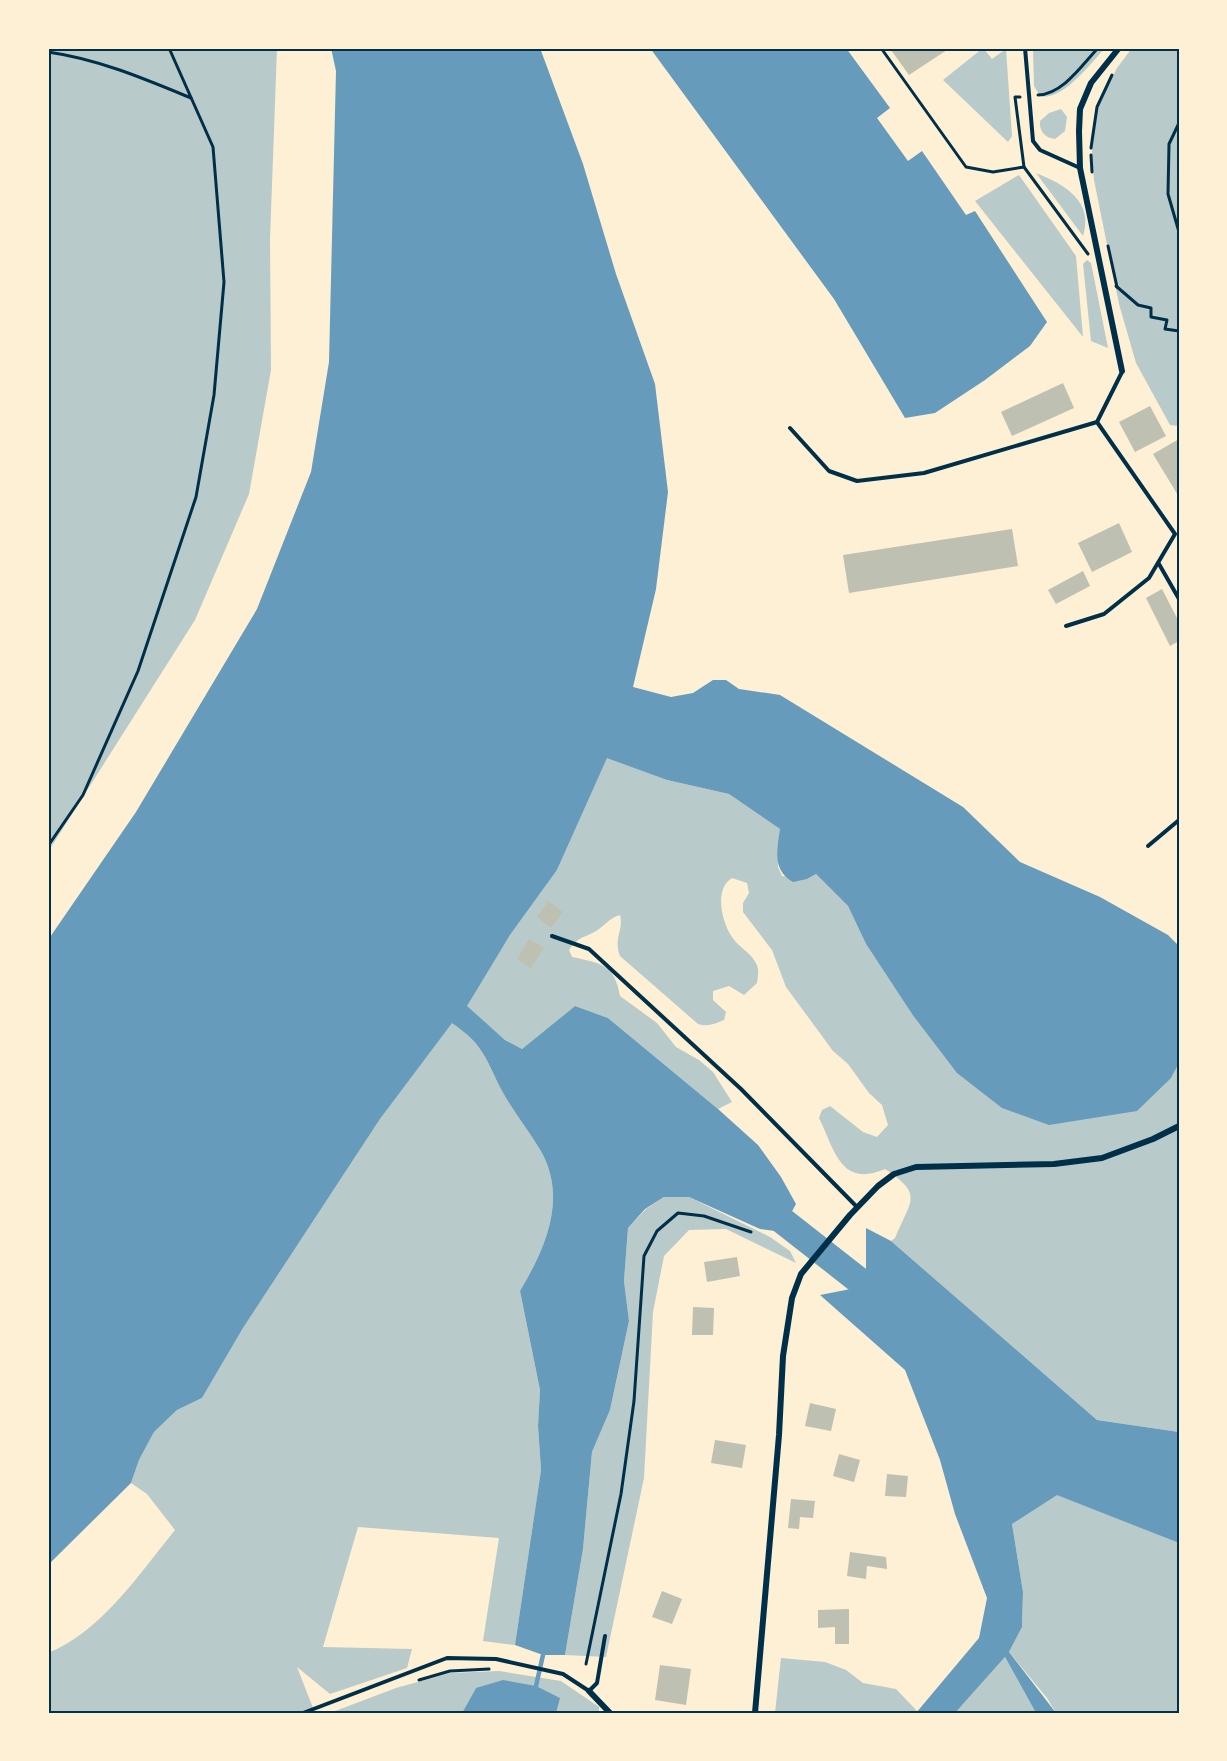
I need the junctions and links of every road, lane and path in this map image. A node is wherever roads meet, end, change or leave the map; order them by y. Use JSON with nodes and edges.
{"nodes":[{"id":1,"x":169,"y":48,"type":"edge"},
{"id":2,"x":882,"y":48,"type":"edge"},
{"id":3,"x":1025,"y":48,"type":"edge"},
{"id":4,"x":1098,"y":48,"type":"edge"},
{"id":5,"x":1119,"y":48,"type":"edge"},
{"id":6,"x":48,"y":52,"type":"edge"},
{"id":7,"x":1117,"y":68,"type":"dead end"},
{"id":8,"x":1028,"y":96,"type":"junction"},
{"id":9,"x":192,"y":99,"type":"junction"},
{"id":10,"x":1179,"y":123,"type":"edge"},
{"id":11,"x":1024,"y":167,"type":"junction"},
{"id":12,"x":1080,"y":168,"type":"junction"},
{"id":13,"x":1094,"y":180,"type":"dead end"},
{"id":14,"x":1178,"y":231,"type":"edge"},
{"id":15,"x":1107,"y":243,"type":"dead end"},
{"id":16,"x":1103,"y":270,"type":"junction"},
{"id":17,"x":1117,"y":288,"type":"junction"},
{"id":18,"x":1179,"y":331,"type":"edge"},
{"id":19,"x":1122,"y":371,"type":"joint"},
{"id":20,"x":1096,"y":422,"type":"junction"},
{"id":21,"x":790,"y":428,"type":"dead end"},
{"id":22,"x":1159,"y":564,"type":"junction"},
{"id":23,"x":1179,"y":599,"type":"edge"},
{"id":24,"x":1066,"y":626,"type":"dead end"},
{"id":25,"x":1179,"y":820,"type":"edge"},
{"id":26,"x":48,"y":846,"type":"edge"},
{"id":27,"x":1148,"y":846,"type":"dead end"},
{"id":28,"x":552,"y":936,"type":"dead end"},
{"id":29,"x":1179,"y":1126,"type":"edge"},
{"id":30,"x":857,"y":1208,"type":"junction"},
{"id":31,"x":751,"y":1232,"type":"dead end"},
{"id":32,"x":605,"y":1635,"type":"dead end"},
{"id":33,"x":586,"y":1664,"type":"dead end"},
{"id":34,"x":496,"y":1669,"type":"dead end"},
{"id":35,"x":417,"y":1680,"type":"dead end"},
{"id":36,"x":589,"y":1691,"type":"junction"},
{"id":37,"x":303,"y":1713,"type":"edge"},
{"id":38,"x":610,"y":1713,"type":"edge"},
{"id":39,"x":755,"y":1713,"type":"edge"}],
"edges":[{"from":1,"to":9,"type":"path"},
{"from":2,"to":11,"type":"path"},
{"from":3,"to":8,"type":"lane"},
{"from":4,"to":8,"type":"path"},
{"from":5,"to":12,"type":"street"},
{"from":6,"to":9,"type":"path"},
{"from":7,"to":13,"type":"path"},
{"from":8,"to":11,"type":"path"},
{"from":8,"to":12,"type":"lane"},
{"from":9,"to":26,"type":"path"},
{"from":10,"to":14,"type":"path"},
{"from":11,"to":16,"type":"path"},
{"from":12,"to":16,"type":"street"},
{"from":15,"to":17,"type":"path"},
{"from":16,"to":17,"type":"path"},
{"from":16,"to":19,"type":"street"},
{"from":17,"to":18,"type":"path"},
{"from":19,"to":20,"type":"lane"},
{"from":20,"to":21,"type":"lane"},
{"from":20,"to":22,"type":"lane"},
{"from":22,"to":23,"type":"lane"},
{"from":22,"to":24,"type":"lane"},
{"from":25,"to":27,"type":"lane"},
{"from":28,"to":30,"type":"lane"},
{"from":29,"to":30,"type":"street"},
{"from":30,"to":39,"type":"street"},
{"from":31,"to":33,"type":"path"},
{"from":32,"to":36,"type":"lane"},
{"from":34,"to":35,"type":"path"},
{"from":36,"to":37,"type":"lane"},
{"from":36,"to":38,"type":"street"}]}
